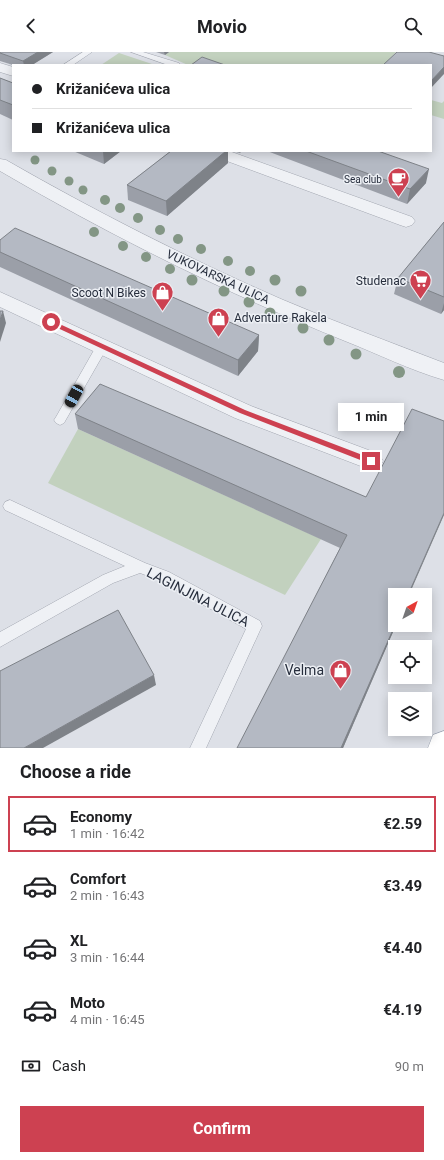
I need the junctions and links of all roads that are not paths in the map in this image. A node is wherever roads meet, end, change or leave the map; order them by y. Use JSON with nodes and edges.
{"nodes":[{"id":1,"x":88,"y":52,"type":"edge"},
{"id":2,"x":135,"y":52,"type":"edge"},
{"id":3,"x":69,"y":64,"type":"edge"},
{"id":4,"x":173,"y":64,"type":"edge"},
{"id":5,"x":0,"y":67,"type":"edge"},
{"id":6,"x":12,"y":72,"type":"edge"},
{"id":7,"x":217,"y":152,"type":"edge"},
{"id":8,"x":0,"y":164,"type":"edge"},
{"id":9,"x":406,"y":221,"type":"dead end"},
{"id":10,"x":0,"y":299,"type":"edge"},
{"id":11,"x":102,"y":346,"type":"junction"},
{"id":12,"x":444,"y":372,"type":"edge"},
{"id":13,"x":60,"y":420,"type":"dead end"},
{"id":14,"x":371,"y":461,"type":"dead end"},
{"id":15,"x":10,"y":506,"type":"dead end"},
{"id":16,"x":140,"y":567,"type":"junction"},
{"id":17,"x":0,"y":640,"type":"edge"},
{"id":18,"x":198,"y":748,"type":"edge"}],
"edges":[{"from":1,"to":3,"type":"lane"},
{"from":2,"to":4,"type":"lane"},
{"from":5,"to":6,"type":"street"},
{"from":7,"to":9,"type":"street"},
{"from":8,"to":12,"type":"street","name":"VUKOVARSKA ULICA"},
{"from":10,"to":11,"type":"street"},
{"from":11,"to":13,"type":"lane"},
{"from":11,"to":14,"type":"street"},
{"from":15,"to":16,"type":"lane"},
{"from":16,"to":17,"type":"lane","name":"LAGINJINA ULICA"},
{"from":16,"to":18,"type":"lane","name":"LAGINJINA ULICA"}]}
